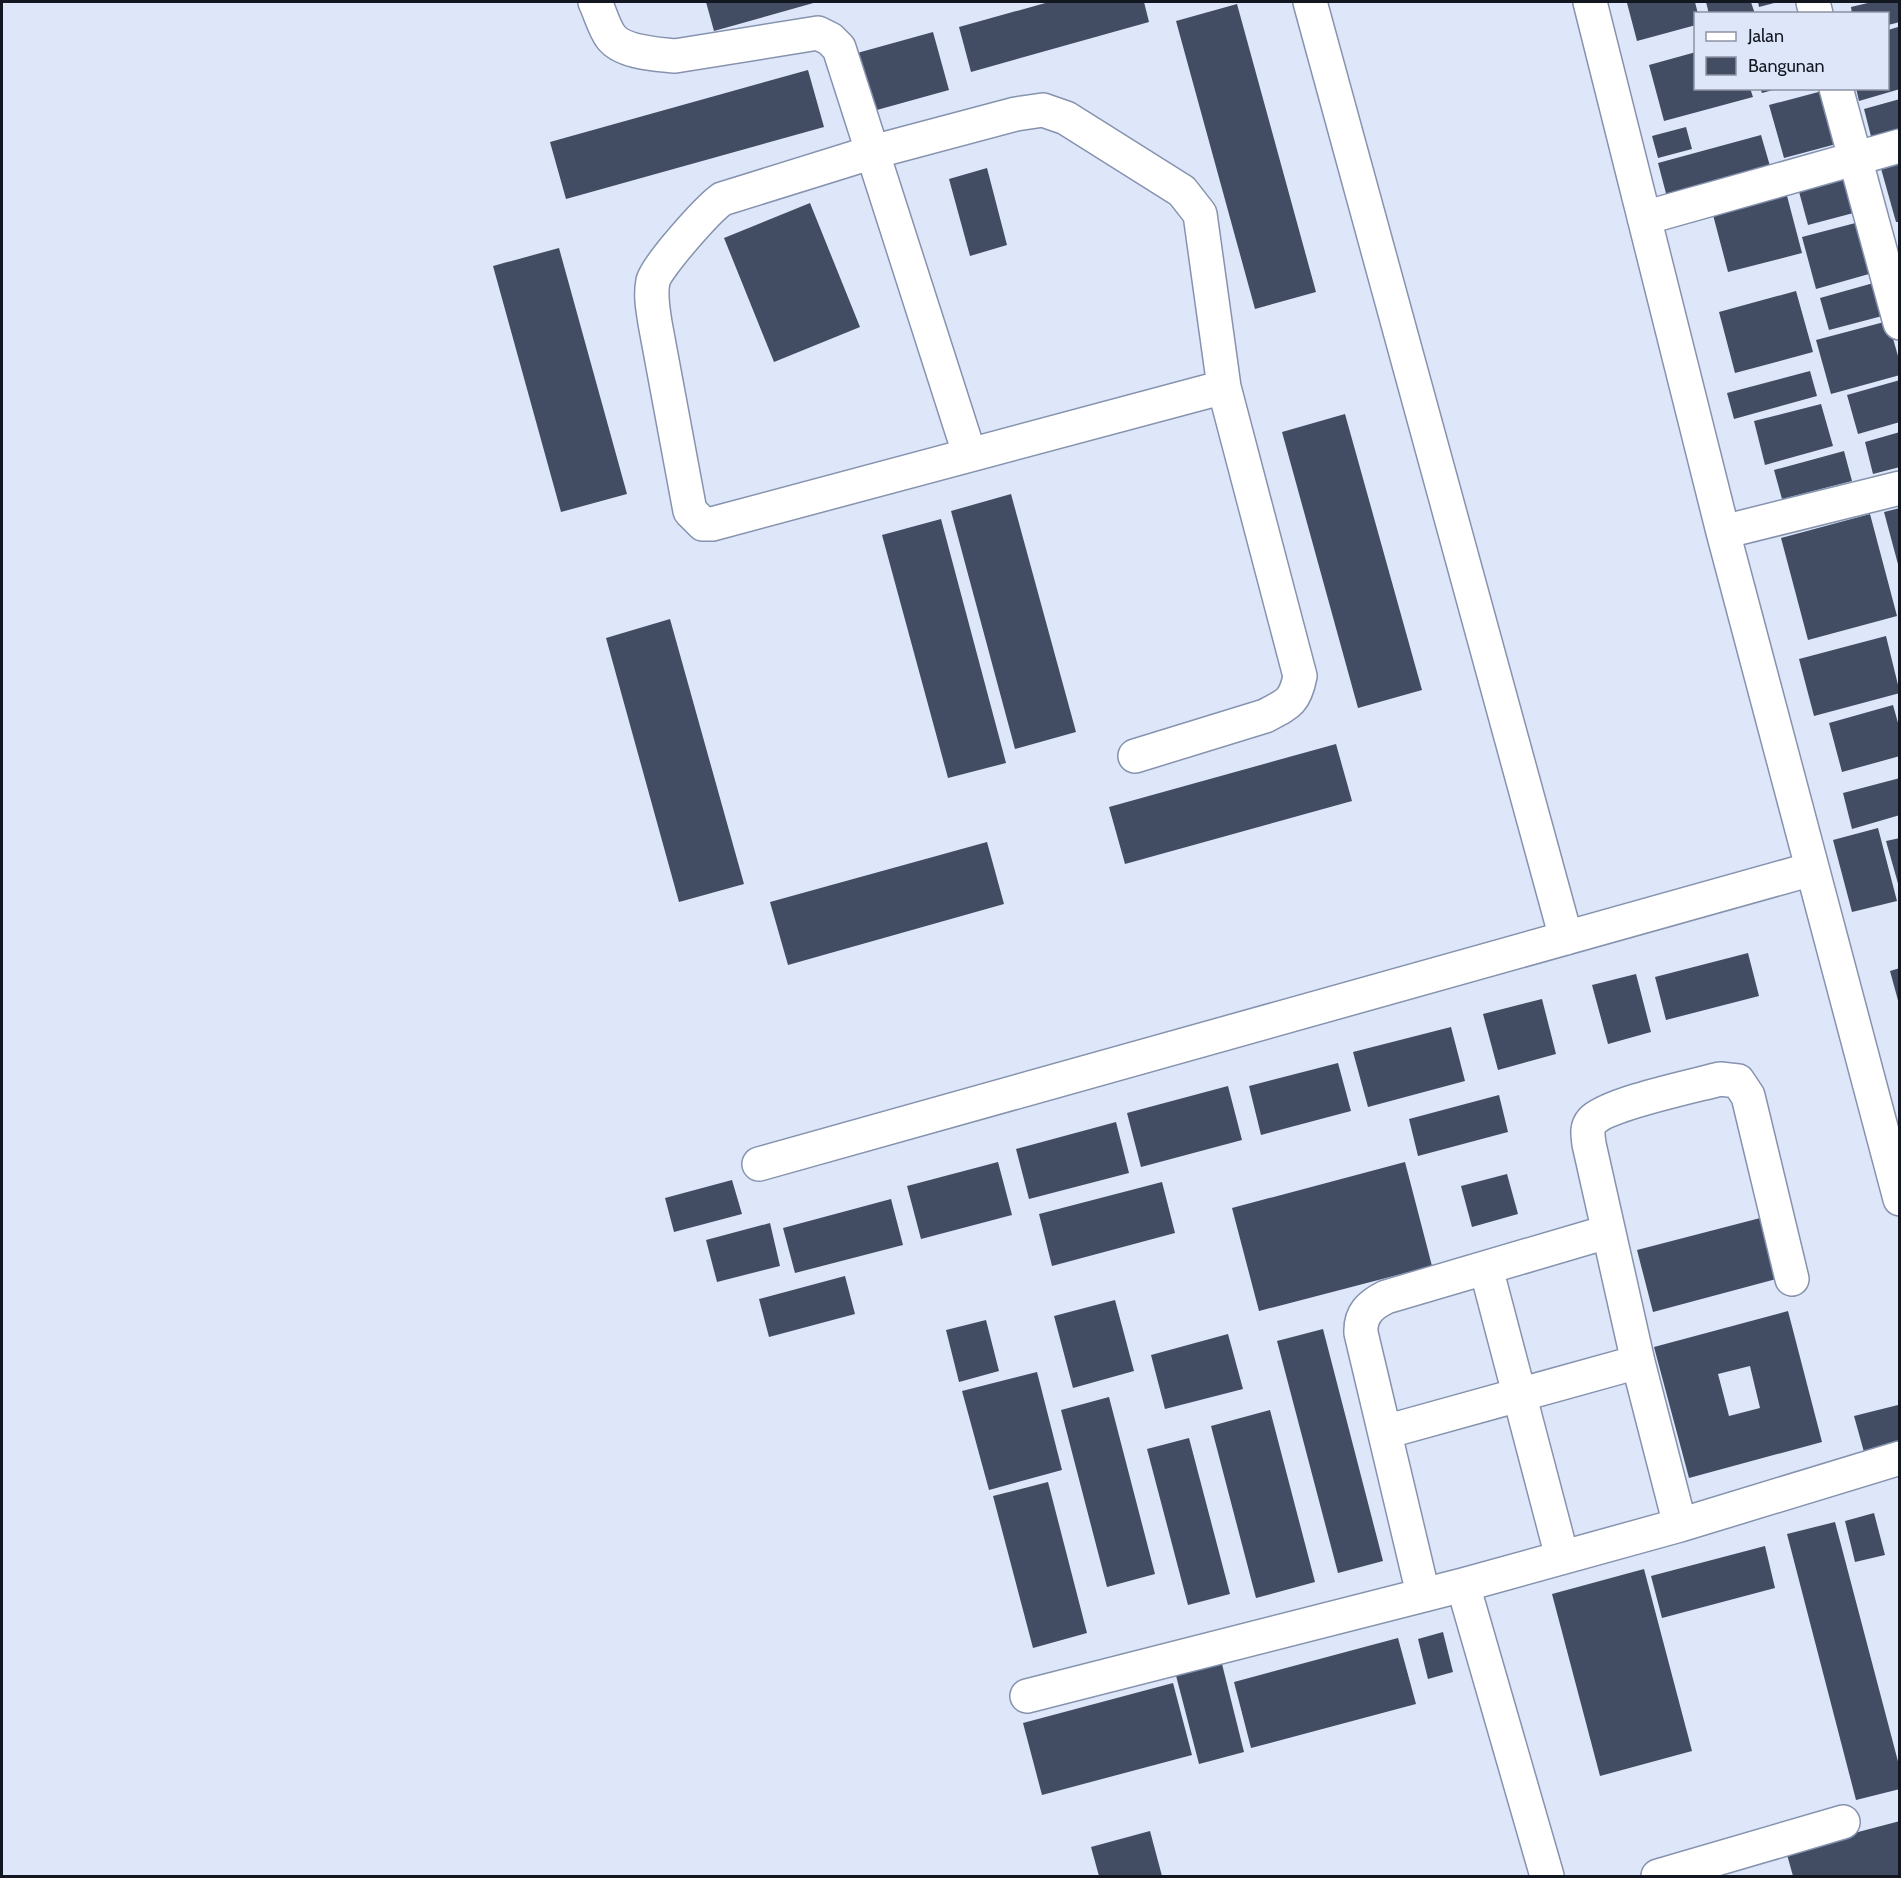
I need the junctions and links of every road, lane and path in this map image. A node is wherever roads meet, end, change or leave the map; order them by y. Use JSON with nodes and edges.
{"nodes":[{"id":1,"x":595,"y":2,"type":"edge"},
{"id":2,"x":1310,"y":2,"type":"edge"},
{"id":3,"x":1590,"y":2,"type":"edge"},
{"id":4,"x":1837,"y":90,"type":"edge"},
{"id":5,"x":1899,"y":146,"type":"edge"},
{"id":6,"x":873,"y":152,"type":"junction"},
{"id":7,"x":1855,"y":158,"type":"junction"},
{"id":8,"x":1644,"y":218,"type":"junction"},
{"id":9,"x":1899,"y":323,"type":"edge"},
{"id":10,"x":1224,"y":387,"type":"junction"},
{"id":11,"x":969,"y":453,"type":"junction"},
{"id":12,"x":1899,"y":488,"type":"edge"},
{"id":13,"x":1723,"y":532,"type":"junction"},
{"id":14,"x":1135,"y":756,"type":"dead end"},
{"id":15,"x":1812,"y":869,"type":"junction"},
{"id":16,"x":1566,"y":938,"type":"junction"},
{"id":17,"x":759,"y":1164,"type":"dead end"},
{"id":18,"x":1899,"y":1200,"type":"edge"},
{"id":19,"x":1607,"y":1232,"type":"junction"},
{"id":20,"x":1486,"y":1268,"type":"junction"},
{"id":21,"x":1792,"y":1279,"type":"dead end"},
{"id":22,"x":1638,"y":1362,"type":"junction"},
{"id":23,"x":1519,"y":1394,"type":"junction"},
{"id":24,"x":1385,"y":1432,"type":"junction"},
{"id":25,"x":1899,"y":1458,"type":"edge"},
{"id":26,"x":1680,"y":1525,"type":"junction"},
{"id":27,"x":1562,"y":1557,"type":"junction"},
{"id":28,"x":1463,"y":1585,"type":"junction"},
{"id":29,"x":1423,"y":1594,"type":"junction"},
{"id":30,"x":1027,"y":1695,"type":"dead end"},
{"id":31,"x":1843,"y":1822,"type":"dead end"},
{"id":32,"x":1547,"y":1876,"type":"edge"},
{"id":33,"x":1658,"y":1876,"type":"edge"}],
"edges":[{"from":1,"to":6,"type":"street"},
{"from":2,"to":16,"type":"street"},
{"from":3,"to":8,"type":"street"},
{"from":4,"to":7,"type":"street"},
{"from":5,"to":7,"type":"street"},
{"from":6,"to":10,"type":"street"},
{"from":6,"to":11,"type":"street"},
{"from":6,"to":11,"type":"street"},
{"from":7,"to":8,"type":"street"},
{"from":7,"to":9,"type":"street"},
{"from":8,"to":13,"type":"street"},
{"from":10,"to":11,"type":"street"},
{"from":10,"to":14,"type":"street"},
{"from":12,"to":13,"type":"street"},
{"from":13,"to":15,"type":"street"},
{"from":15,"to":16,"type":"street"},
{"from":15,"to":18,"type":"street"},
{"from":16,"to":17,"type":"street"},
{"from":19,"to":20,"type":"street"},
{"from":19,"to":21,"type":"street"},
{"from":19,"to":22,"type":"street"},
{"from":20,"to":23,"type":"street"},
{"from":20,"to":24,"type":"street"},
{"from":22,"to":23,"type":"street"},
{"from":22,"to":26,"type":"street"},
{"from":23,"to":24,"type":"street"},
{"from":23,"to":27,"type":"street"},
{"from":24,"to":29,"type":"street"},
{"from":25,"to":26,"type":"street"},
{"from":26,"to":27,"type":"street"},
{"from":27,"to":28,"type":"street"},
{"from":28,"to":29,"type":"street"},
{"from":28,"to":32,"type":"street"},
{"from":29,"to":30,"type":"street"},
{"from":31,"to":33,"type":"street"}]}
